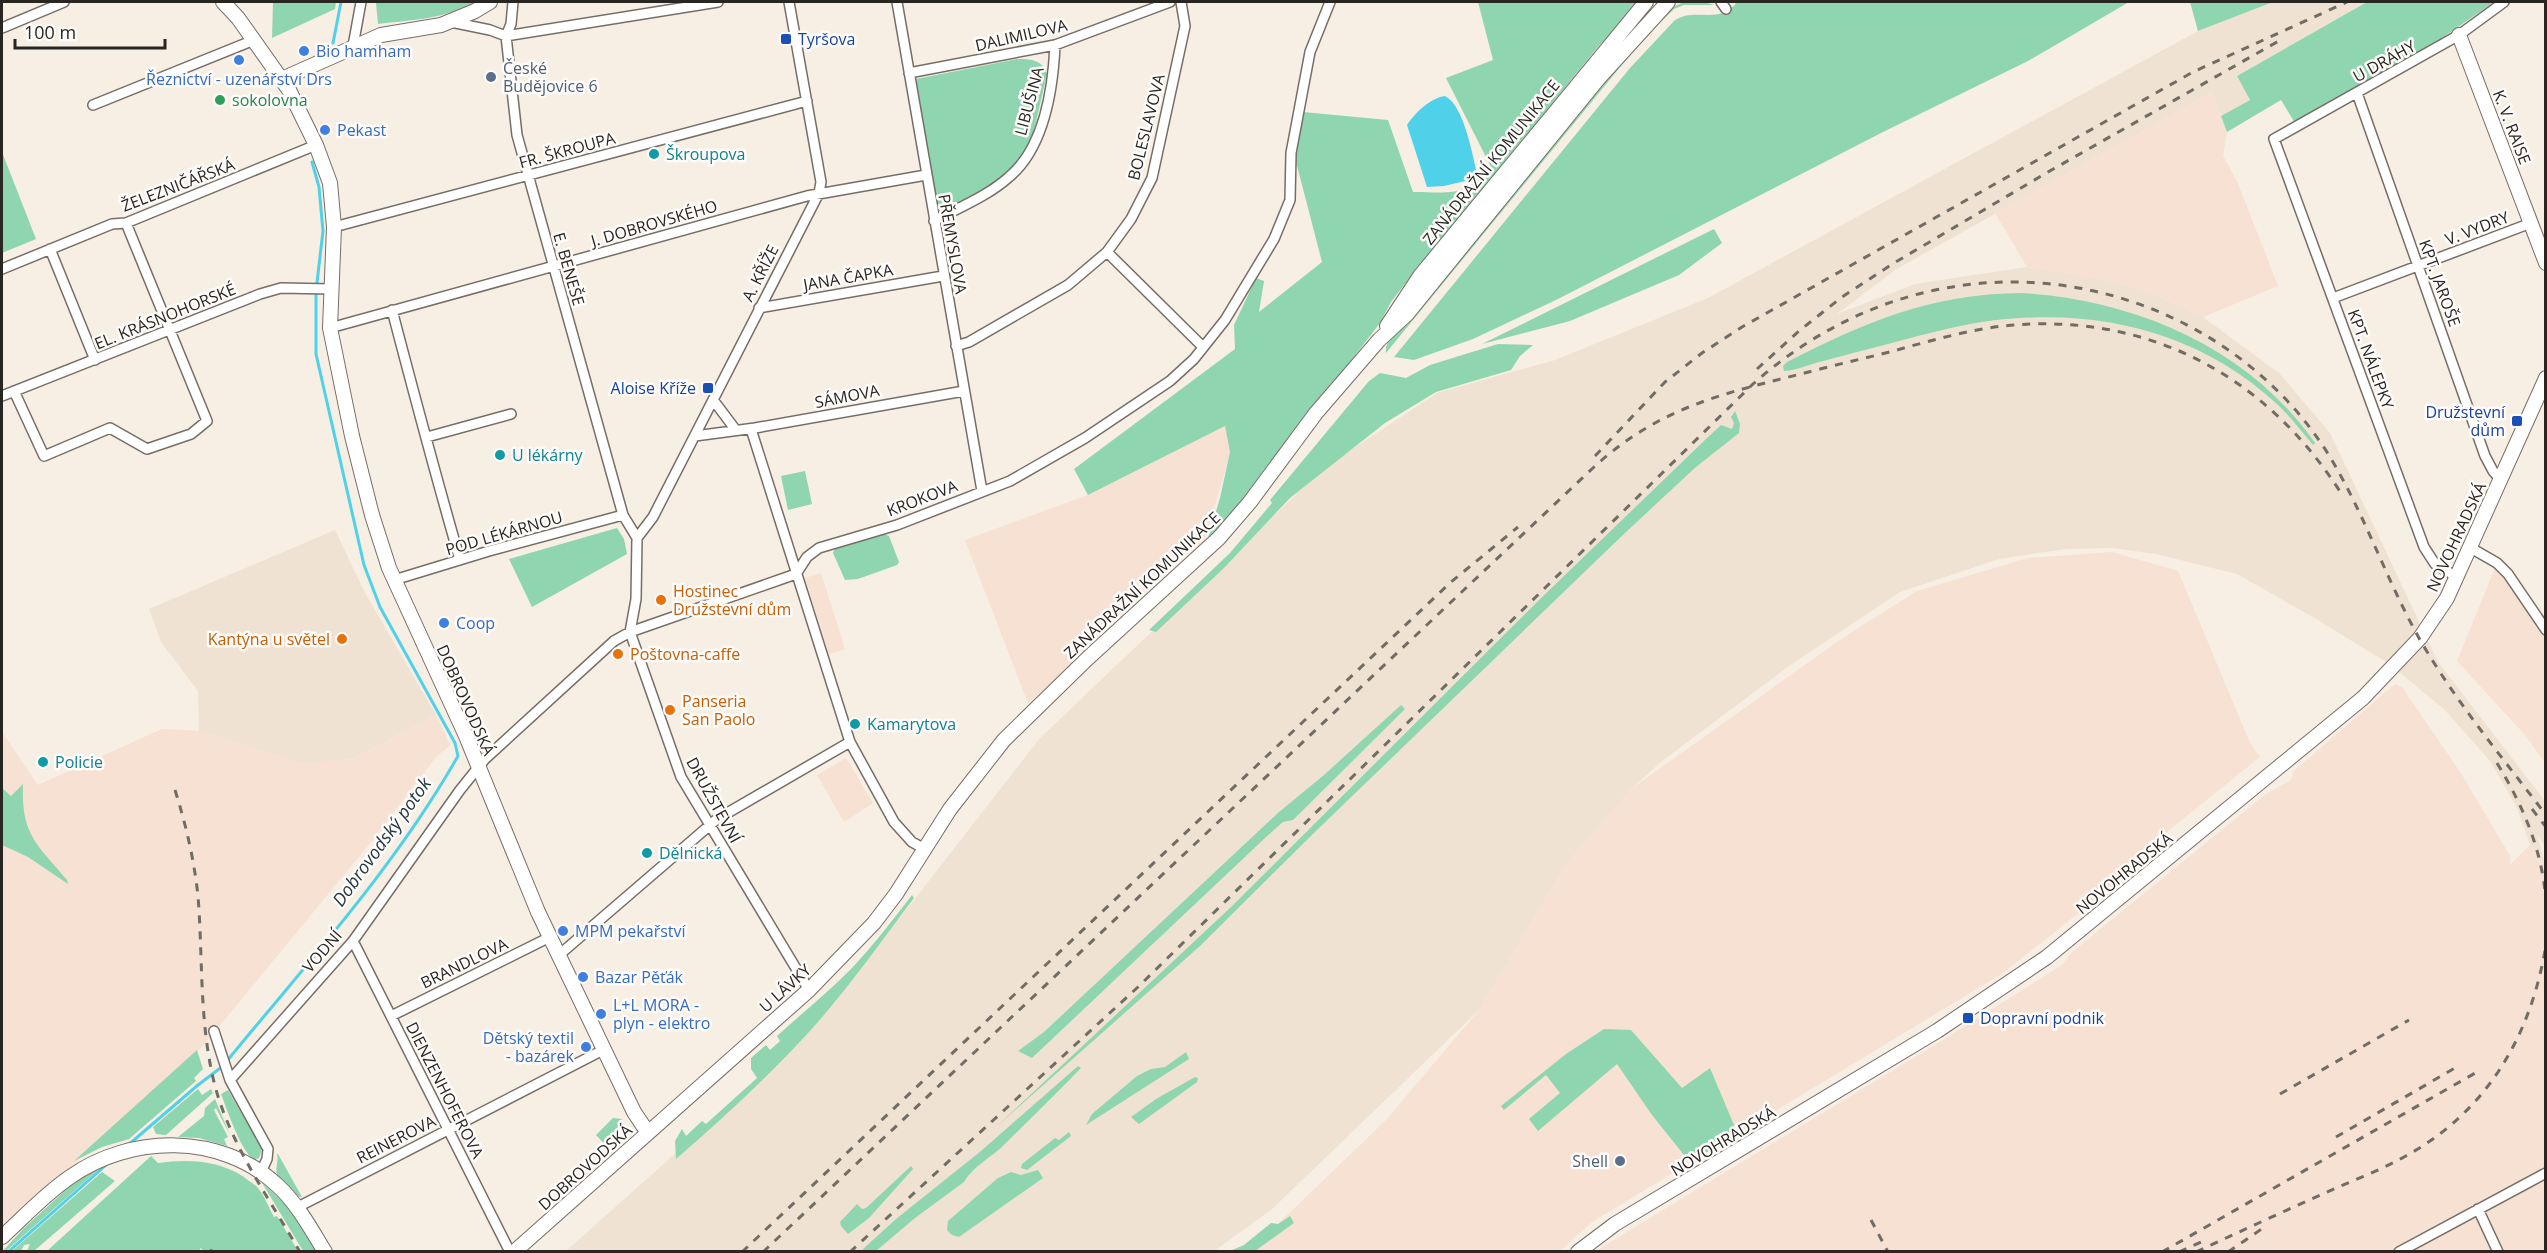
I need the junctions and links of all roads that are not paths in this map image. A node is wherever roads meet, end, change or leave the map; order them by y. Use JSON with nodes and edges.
{"nodes":[{"id":1,"x":64,"y":2,"type":"edge"},
{"id":2,"x":223,"y":2,"type":"edge"},
{"id":3,"x":361,"y":2,"type":"edge"},
{"id":4,"x":490,"y":2,"type":"edge"},
{"id":5,"x":513,"y":2,"type":"edge"},
{"id":6,"x":718,"y":2,"type":"edge"},
{"id":7,"x":789,"y":2,"type":"edge"},
{"id":8,"x":897,"y":2,"type":"edge"},
{"id":9,"x":1170,"y":2,"type":"edge"},
{"id":10,"x":1181,"y":2,"type":"edge"},
{"id":11,"x":1330,"y":2,"type":"edge"},
{"id":12,"x":1653,"y":2,"type":"edge"},
{"id":13,"x":1668,"y":2,"type":"edge"},
{"id":14,"x":1676,"y":2,"type":"edge"},
{"id":15,"x":2504,"y":2,"type":"edge"},
{"id":16,"x":1643,"y":7,"type":"edge"},
{"id":17,"x":450,"y":22,"type":"junction"},
{"id":18,"x":1643,"y":27,"type":"junction"},
{"id":19,"x":2,"y":28,"type":"edge"},
{"id":20,"x":2459,"y":35,"type":"junction"},
{"id":21,"x":506,"y":36,"type":"junction"},
{"id":22,"x":254,"y":40,"type":"junction"},
{"id":23,"x":1055,"y":45,"type":"junction"},
{"id":24,"x":353,"y":46,"type":"junction"},
{"id":25,"x":909,"y":73,"type":"junction"},
{"id":26,"x":282,"y":79,"type":"junction"},
{"id":27,"x":2357,"y":93,"type":"junction"},
{"id":28,"x":807,"y":101,"type":"junction"},
{"id":29,"x":93,"y":105,"type":"dead end"},
{"id":30,"x":2274,"y":139,"type":"joint"},
{"id":31,"x":316,"y":145,"type":"junction"},
{"id":32,"x":926,"y":175,"type":"junction"},
{"id":33,"x":528,"y":176,"type":"junction"},
{"id":34,"x":819,"y":193,"type":"junction"},
{"id":35,"x":934,"y":221,"type":"junction"},
{"id":36,"x":126,"y":223,"type":"junction"},
{"id":37,"x":2530,"y":223,"type":"junction"},
{"id":38,"x":334,"y":227,"type":"junction"},
{"id":39,"x":50,"y":249,"type":"junction"},
{"id":40,"x":1107,"y":252,"type":"junction"},
{"id":41,"x":2546,"y":263,"type":"edge"},
{"id":42,"x":2417,"y":266,"type":"junction"},
{"id":43,"x":552,"y":267,"type":"junction"},
{"id":44,"x":2,"y":269,"type":"edge"},
{"id":45,"x":943,"y":276,"type":"junction"},
{"id":46,"x":327,"y":289,"type":"junction"},
{"id":47,"x":2333,"y":298,"type":"junction"},
{"id":48,"x":759,"y":308,"type":"junction"},
{"id":49,"x":392,"y":310,"type":"junction"},
{"id":50,"x":330,"y":328,"type":"junction"},
{"id":51,"x":169,"y":330,"type":"junction"},
{"id":52,"x":1379,"y":340,"type":"junction"},
{"id":53,"x":956,"y":346,"type":"junction"},
{"id":54,"x":1203,"y":347,"type":"junction"},
{"id":55,"x":95,"y":360,"type":"junction"},
{"id":56,"x":2546,"y":378,"type":"edge"},
{"id":57,"x":14,"y":391,"type":"junction"},
{"id":58,"x":964,"y":391,"type":"junction"},
{"id":59,"x":2,"y":396,"type":"edge"},
{"id":60,"x":714,"y":401,"type":"junction"},
{"id":61,"x":511,"y":414,"type":"dead end"},
{"id":62,"x":735,"y":429,"type":"junction"},
{"id":63,"x":752,"y":429,"type":"junction"},
{"id":64,"x":695,"y":436,"type":"junction"},
{"id":65,"x":427,"y":437,"type":"junction"},
{"id":66,"x":2501,"y":480,"type":"junction"},
{"id":67,"x":982,"y":491,"type":"junction"},
{"id":68,"x":623,"y":516,"type":"junction"},
{"id":69,"x":637,"y":538,"type":"junction"},
{"id":70,"x":2471,"y":548,"type":"junction"},
{"id":71,"x":460,"y":560,"type":"junction"},
{"id":72,"x":796,"y":574,"type":"junction"},
{"id":73,"x":2457,"y":577,"type":"junction"},
{"id":74,"x":394,"y":580,"type":"junction"},
{"id":75,"x":2546,"y":630,"type":"edge"},
{"id":76,"x":630,"y":632,"type":"junction"},
{"id":77,"x":850,"y":742,"type":"junction"},
{"id":78,"x":478,"y":768,"type":"junction"},
{"id":79,"x":710,"y":826,"type":"junction"},
{"id":80,"x":923,"y":848,"type":"junction"},
{"id":81,"x":550,"y":937,"type":"junction"},
{"id":82,"x":353,"y":941,"type":"junction"},
{"id":83,"x":559,"y":955,"type":"junction"},
{"id":84,"x":808,"y":990,"type":"junction"},
{"id":85,"x":391,"y":1016,"type":"junction"},
{"id":86,"x":214,"y":1031,"type":"dead end"},
{"id":87,"x":605,"y":1049,"type":"junction"},
{"id":88,"x":229,"y":1075,"type":"junction"},
{"id":89,"x":447,"y":1130,"type":"junction"},
{"id":90,"x":648,"y":1133,"type":"junction"},
{"id":91,"x":261,"y":1172,"type":"junction"},
{"id":92,"x":2546,"y":1173,"type":"edge"},
{"id":93,"x":296,"y":1208,"type":"junction"},
{"id":94,"x":2478,"y":1209,"type":"junction"},
{"id":95,"x":2,"y":1237,"type":"edge"},
{"id":96,"x":325,"y":1251,"type":"edge"},
{"id":97,"x":512,"y":1251,"type":"edge"},
{"id":98,"x":1578,"y":1251,"type":"edge"},
{"id":99,"x":2398,"y":1251,"type":"edge"},
{"id":100,"x":2498,"y":1251,"type":"edge"}],
"edges":[{"from":1,"to":19,"type":"street"},
{"from":2,"to":22,"type":"main road","name":"DOBROVODSKÁ"},
{"from":3,"to":24,"type":"street"},
{"from":4,"to":17,"type":"main road"},
{"from":5,"to":21,"type":"street","name":"E. BENEŠE"},
{"from":6,"to":21,"type":"street"},
{"from":7,"to":28,"type":"street","name":"A. KŘÍŽE"},
{"from":8,"to":25,"type":"street","name":"PŘEMYSLOVA"},
{"from":9,"to":23,"type":"street","name":"DALIMILOVA"},
{"from":10,"to":40,"type":"street","name":"BOLESLAVOVA"},
{"from":11,"to":54,"type":"street","name":"KROKOVA"},
{"from":12,"to":16,"type":"main road","name":"ZANÁDRAŽNÍ KOMUNIKACE"},
{"from":13,"to":18,"type":"main road","name":"ZANÁDRAŽNÍ KOMUNIKACE"},
{"from":14,"to":18,"type":"main road","name":"ZANÁDRAŽNÍ KOMUNIKACE"},
{"from":15,"to":20,"type":"street","name":"U DRÁHY"},
{"from":16,"to":52,"type":"main road","name":"ZANÁDRAŽNÍ KOMUNIKACE"},
{"from":17,"to":21,"type":"street"},
{"from":17,"to":24,"type":"main road"},
{"from":18,"to":52,"type":"main road","name":"ZANÁDRAŽNÍ KOMUNIKACE"},
{"from":20,"to":27,"type":"street","name":"U DRÁHY"},
{"from":20,"to":37,"type":"main road","name":"K. V. RAISE"},
{"from":21,"to":33,"type":"street","name":"E. BENEŠE"},
{"from":22,"to":26,"type":"main road","name":"DOBROVODSKÁ"},
{"from":22,"to":29,"type":"street"},
{"from":23,"to":25,"type":"street","name":"DALIMILOVA"},
{"from":23,"to":35,"type":"street","name":"LIBUŠINA"},
{"from":24,"to":26,"type":"main road"},
{"from":25,"to":32,"type":"street","name":"PŘEMYSLOVA"},
{"from":26,"to":31,"type":"main road","name":"DOBROVODSKÁ"},
{"from":27,"to":30,"type":"street","name":"U DRÁHY"},
{"from":27,"to":42,"type":"street","name":"KPT. JAROŠE"},
{"from":28,"to":33,"type":"street","name":"FR. ŠKROUPA"},
{"from":28,"to":34,"type":"street","name":"A. KŘÍŽE"},
{"from":30,"to":47,"type":"street","name":"KPT. NÁLEPKY"},
{"from":31,"to":36,"type":"street","name":"ŽELEZNIČÁŘSKÁ"},
{"from":31,"to":38,"type":"main road","name":"DOBROVODSKÁ"},
{"from":32,"to":34,"type":"street","name":"J. DOBROVSKÉHO"},
{"from":32,"to":35,"type":"street","name":"PŘEMYSLOVA"},
{"from":33,"to":38,"type":"street","name":"FR. ŠKROUPA"},
{"from":33,"to":43,"type":"street","name":"E. BENEŠE"},
{"from":34,"to":43,"type":"street","name":"J. DOBROVSKÉHO"},
{"from":34,"to":48,"type":"street","name":"A. KŘÍŽE"},
{"from":35,"to":45,"type":"street","name":"PŘEMYSLOVA"},
{"from":36,"to":39,"type":"street","name":"ŽELEZNIČÁŘSKÁ"},
{"from":36,"to":51,"type":"street"},
{"from":37,"to":41,"type":"main road","name":"K. V. RAISE"},
{"from":37,"to":42,"type":"street","name":"V. VYDRY"},
{"from":38,"to":46,"type":"main road","name":"DOBROVODSKÁ"},
{"from":39,"to":44,"type":"street","name":"ŽELEZNIČÁŘSKÁ"},
{"from":39,"to":55,"type":"street"},
{"from":40,"to":53,"type":"street","name":"BOLESLAVOVA"},
{"from":40,"to":54,"type":"street"},
{"from":42,"to":47,"type":"street","name":"V. VYDRY"},
{"from":42,"to":66,"type":"street","name":"KPT. JAROŠE"},
{"from":43,"to":49,"type":"street","name":"J. DOBROVSKÉHO"},
{"from":43,"to":68,"type":"street","name":"E. BENEŠE"},
{"from":45,"to":48,"type":"street","name":"JANA ČAPKA"},
{"from":45,"to":53,"type":"street","name":"PŘEMYSLOVA"},
{"from":46,"to":50,"type":"main road","name":"DOBROVODSKÁ"},
{"from":46,"to":51,"type":"street","name":"EL. KRÁSNOHORSKÉ"},
{"from":47,"to":73,"type":"street","name":"KPT. NÁLEPKY"},
{"from":48,"to":60,"type":"street","name":"A. KŘÍŽE"},
{"from":49,"to":50,"type":"street","name":"J. DOBROVSKÉHO"},
{"from":49,"to":65,"type":"street"},
{"from":50,"to":74,"type":"main road","name":"DOBROVODSKÁ"},
{"from":51,"to":55,"type":"street","name":"EL. KRÁSNOHORSKÉ"},
{"from":51,"to":57,"type":"street"},
{"from":52,"to":80,"type":"main road","name":"ZANÁDRAŽNÍ KOMUNIKACE"},
{"from":53,"to":58,"type":"street","name":"PŘEMYSLOVA"},
{"from":54,"to":67,"type":"street","name":"KROKOVA"},
{"from":55,"to":57,"type":"street","name":"EL. KRÁSNOHORSKÉ"},
{"from":56,"to":66,"type":"main road","name":"NOVOHRADSKÁ"},
{"from":57,"to":59,"type":"street","name":"EL. KRÁSNOHORSKÉ"},
{"from":58,"to":63,"type":"street","name":"SÁMOVA"},
{"from":58,"to":67,"type":"street","name":"PŘEMYSLOVA"},
{"from":60,"to":62,"type":"street"},
{"from":60,"to":64,"type":"street","name":"A. KŘÍŽE"},
{"from":61,"to":65,"type":"street"},
{"from":62,"to":63,"type":"street","name":"SÁMOVA"},
{"from":62,"to":64,"type":"street","name":"SÁMOVA"},
{"from":63,"to":72,"type":"street"},
{"from":64,"to":69,"type":"street","name":"A. KŘÍŽE"},
{"from":65,"to":71,"type":"street"},
{"from":66,"to":70,"type":"main road","name":"NOVOHRADSKÁ"},
{"from":67,"to":72,"type":"street","name":"KROKOVA"},
{"from":68,"to":69,"type":"street","name":"E. BENEŠE"},
{"from":68,"to":71,"type":"street","name":"POD LÉKÁRNOU"},
{"from":69,"to":76,"type":"street","name":"DRUŽSTEVNÍ"},
{"from":70,"to":73,"type":"main road","name":"NOVOHRADSKÁ"},
{"from":70,"to":75,"type":"street"},
{"from":71,"to":74,"type":"street","name":"POD LÉKÁRNOU"},
{"from":72,"to":76,"type":"street"},
{"from":72,"to":77,"type":"street"},
{"from":73,"to":98,"type":"main road","name":"NOVOHRADSKÁ"},
{"from":74,"to":78,"type":"main road","name":"DOBROVODSKÁ"},
{"from":76,"to":78,"type":"street","name":"VODNÍ"},
{"from":76,"to":79,"type":"street","name":"DRUŽSTEVNÍ"},
{"from":77,"to":79,"type":"street"},
{"from":77,"to":80,"type":"street"},
{"from":78,"to":81,"type":"main road","name":"DOBROVODSKÁ"},
{"from":78,"to":82,"type":"street","name":"VODNÍ"},
{"from":79,"to":83,"type":"street"},
{"from":79,"to":84,"type":"street","name":"DRUŽSTEVNÍ"},
{"from":80,"to":84,"type":"main road","name":"U LÁVKY"},
{"from":81,"to":83,"type":"main road","name":"DOBROVODSKÁ"},
{"from":81,"to":85,"type":"street","name":"BRANDLOVA"},
{"from":82,"to":85,"type":"street","name":"DIENZENHOFEROVA"},
{"from":82,"to":88,"type":"street","name":"VODNÍ"},
{"from":83,"to":87,"type":"main road","name":"DOBROVODSKÁ"},
{"from":84,"to":90,"type":"main road","name":"U LÁVKY"},
{"from":85,"to":89,"type":"street","name":"DIENZENHOFEROVA"},
{"from":86,"to":88,"type":"street"},
{"from":87,"to":89,"type":"street","name":"REINEROVA"},
{"from":87,"to":90,"type":"main road","name":"DOBROVODSKÁ"},
{"from":88,"to":91,"type":"street"},
{"from":89,"to":93,"type":"street","name":"REINEROVA"},
{"from":89,"to":97,"type":"street","name":"DIENZENHOFEROVA"},
{"from":90,"to":97,"type":"main road","name":"DOBROVODSKÁ"},
{"from":91,"to":93,"type":"main road"},
{"from":91,"to":95,"type":"main road"},
{"from":92,"to":94,"type":"street"},
{"from":93,"to":96,"type":"main road"},
{"from":94,"to":99,"type":"street"},
{"from":94,"to":100,"type":"street"}]}
